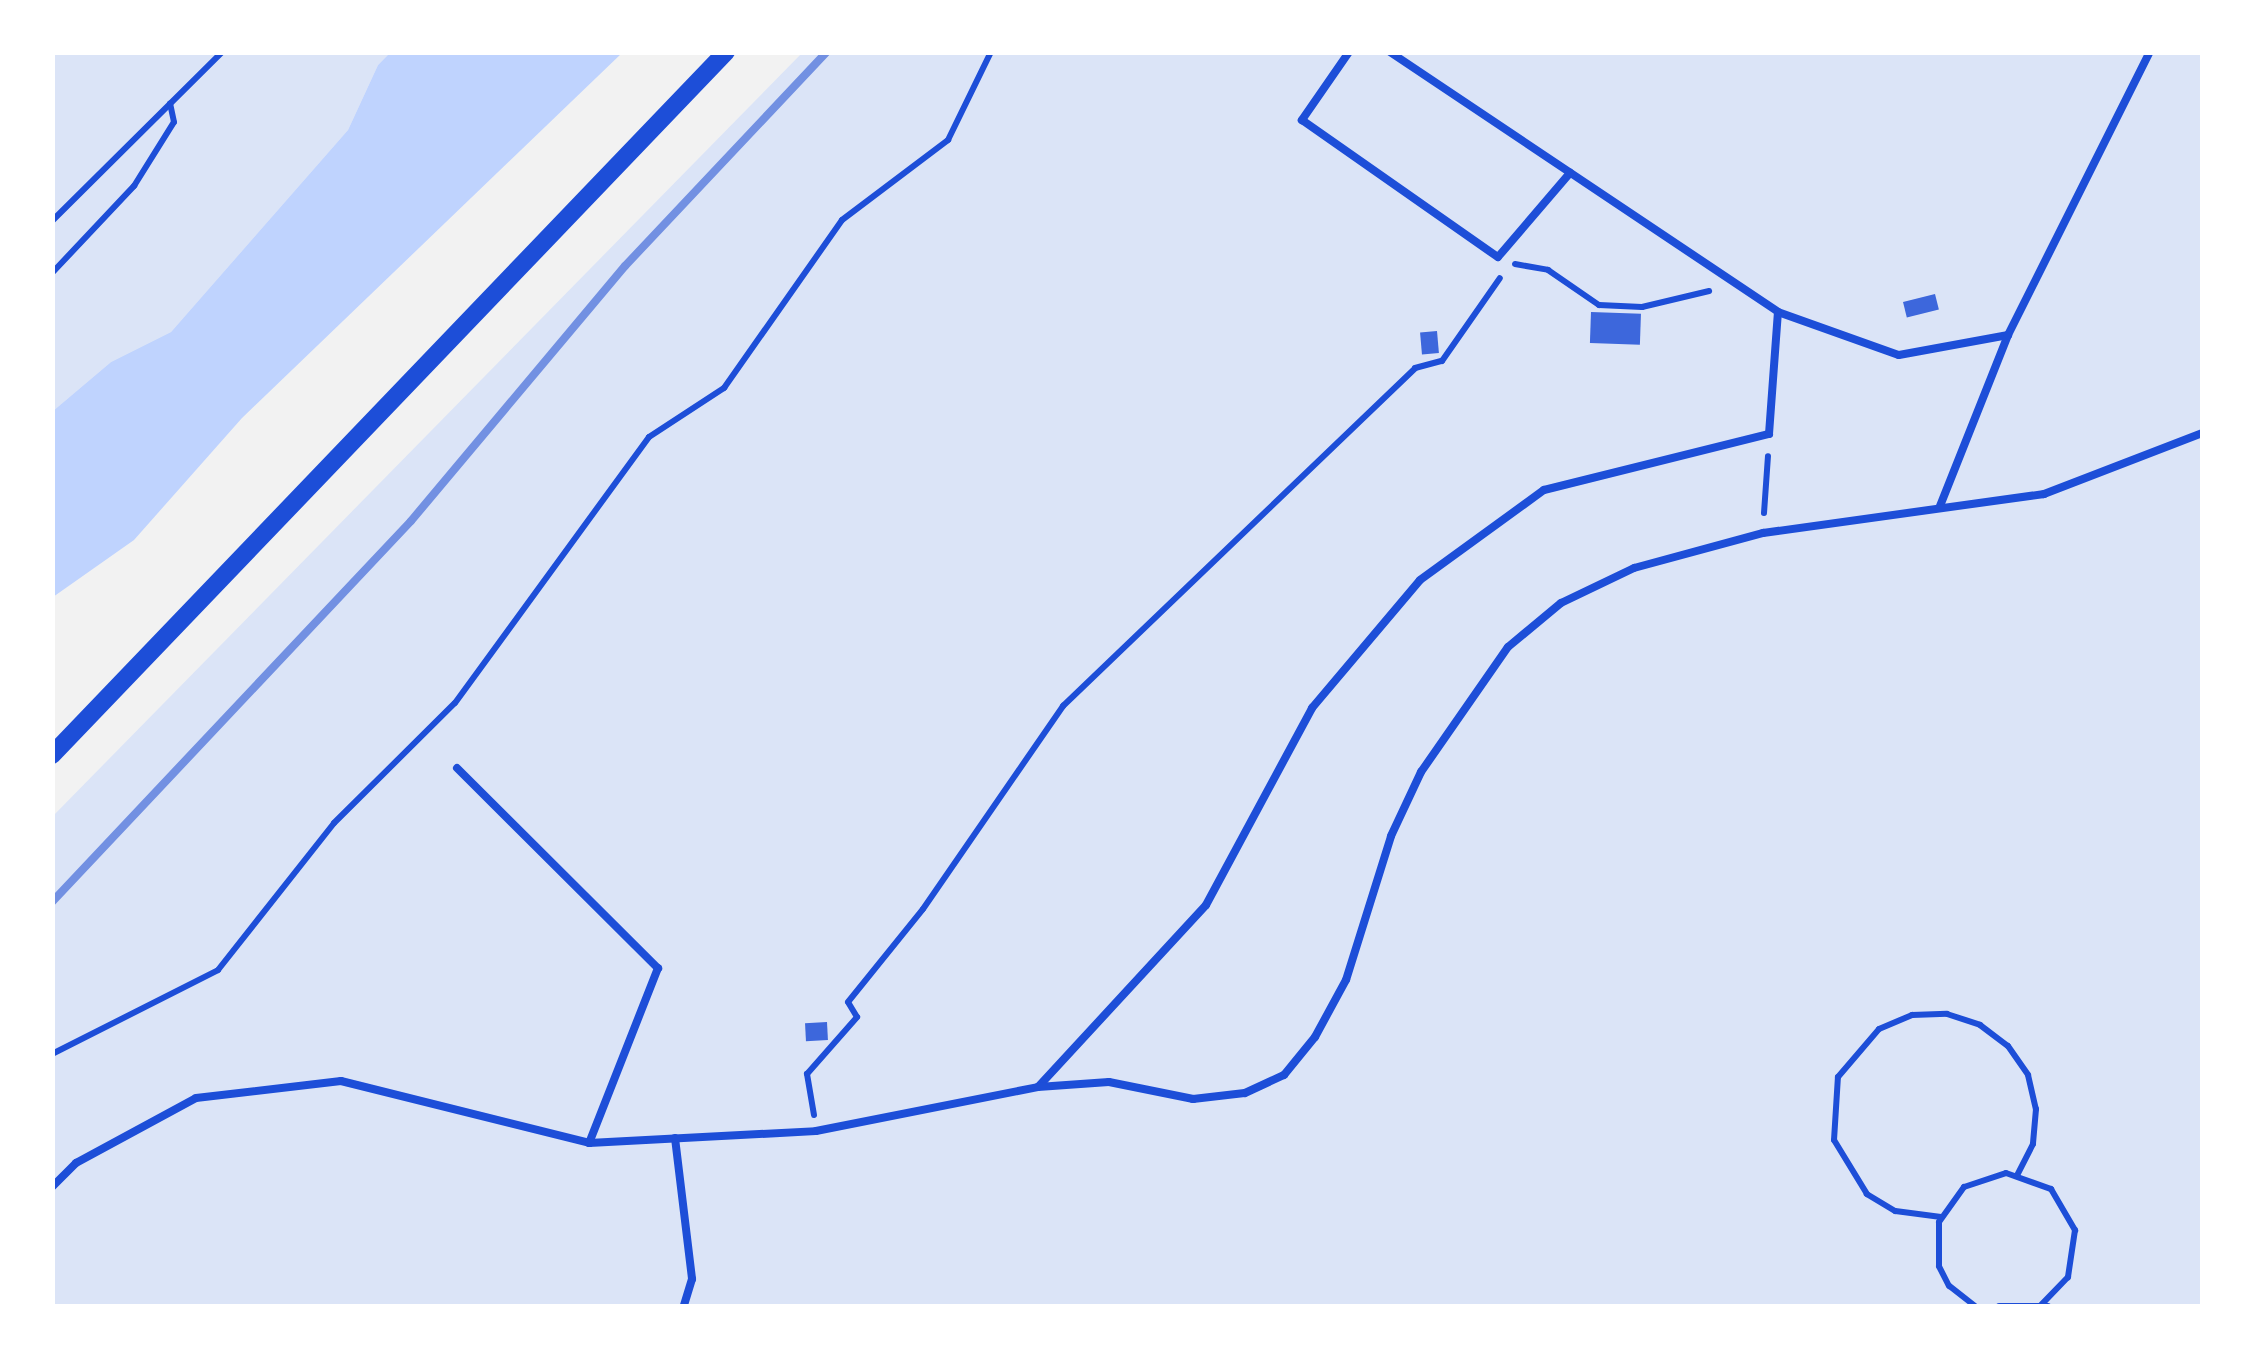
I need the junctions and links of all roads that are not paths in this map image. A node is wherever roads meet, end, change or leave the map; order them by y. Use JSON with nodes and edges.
{"nodes":[{"id":1,"x":726,"y":52,"type":"edge"},
{"id":2,"x":1349,"y":52,"type":"edge"},
{"id":3,"x":1390,"y":52,"type":"edge"},
{"id":4,"x":2150,"y":52,"type":"edge"},
{"id":5,"x":1570,"y":173,"type":"junction"},
{"id":6,"x":1778,"y":312,"type":"junction"},
{"id":7,"x":2008,"y":335,"type":"junction"},
{"id":8,"x":2202,"y":434,"type":"edge"},
{"id":9,"x":1940,"y":506,"type":"junction"},
{"id":10,"x":52,"y":754,"type":"edge"},
{"id":11,"x":457,"y":768,"type":"dead end"},
{"id":12,"x":1038,"y":1087,"type":"junction"},
{"id":13,"x":675,"y":1138,"type":"junction"},
{"id":14,"x":589,"y":1144,"type":"junction"},
{"id":15,"x":52,"y":1186,"type":"edge"},
{"id":16,"x":684,"y":1306,"type":"edge"}],
"edges":[{"from":1,"to":10,"type":"street"},
{"from":2,"to":5,"type":"lane"},
{"from":3,"to":5,"type":"lane"},
{"from":4,"to":7,"type":"lane"},
{"from":5,"to":6,"type":"lane"},
{"from":6,"to":7,"type":"lane"},
{"from":6,"to":12,"type":"lane"},
{"from":7,"to":9,"type":"lane"},
{"from":8,"to":9,"type":"lane"},
{"from":9,"to":12,"type":"lane"},
{"from":11,"to":14,"type":"lane"},
{"from":12,"to":13,"type":"lane"},
{"from":13,"to":14,"type":"lane"},
{"from":13,"to":16,"type":"lane"},
{"from":14,"to":15,"type":"lane"}]}
